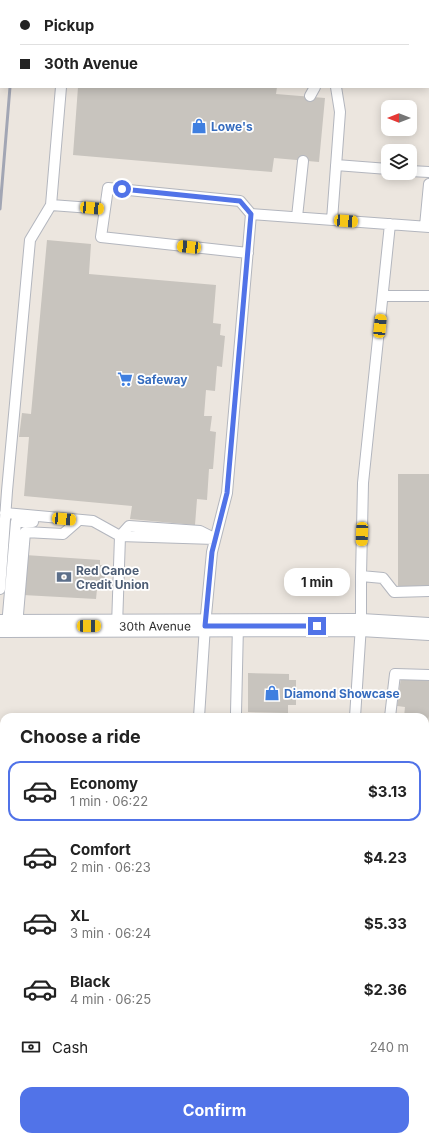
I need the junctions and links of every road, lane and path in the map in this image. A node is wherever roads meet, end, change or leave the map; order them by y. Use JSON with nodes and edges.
{"nodes":[{"id":1,"x":61,"y":88,"type":"edge"},
{"id":2,"x":336,"y":88,"type":"edge"},
{"id":3,"x":303,"y":161,"type":"dead end"},
{"id":4,"x":336,"y":164,"type":"junction"},
{"id":5,"x":381,"y":168,"type":"edge"},
{"id":6,"x":417,"y":171,"type":"edge"},
{"id":7,"x":429,"y":172,"type":"edge"},
{"id":8,"x":429,"y":184,"type":"edge"},
{"id":9,"x":51,"y":205,"type":"junction"},
{"id":10,"x":105,"y":209,"type":"junction"},
{"id":11,"x":251,"y":214,"type":"junction"},
{"id":12,"x":297,"y":217,"type":"junction"},
{"id":13,"x":332,"y":220,"type":"junction"},
{"id":14,"x":390,"y":224,"type":"junction"},
{"id":15,"x":427,"y":226,"type":"edge"},
{"id":16,"x":248,"y":253,"type":"junction"},
{"id":17,"x":383,"y":296,"type":"junction"},
{"id":18,"x":429,"y":296,"type":"edge"},
{"id":19,"x":5,"y":514,"type":"junction"},
{"id":20,"x":79,"y":520,"type":"junction"},
{"id":21,"x":120,"y":536,"type":"junction"},
{"id":22,"x":215,"y":539,"type":"junction"},
{"id":23,"x":361,"y":576,"type":"junction"},
{"id":24,"x":0,"y":589,"type":"edge"},
{"id":25,"x":429,"y":591,"type":"edge"},
{"id":26,"x":238,"y":625,"type":"junction"},
{"id":27,"x":361,"y":625,"type":"junction"},
{"id":28,"x":8,"y":626,"type":"edge"},
{"id":29,"x":117,"y":626,"type":"junction"},
{"id":30,"x":205,"y":626,"type":"junction"},
{"id":31,"x":429,"y":629,"type":"edge"},
{"id":32,"x":429,"y":675,"type":"edge"},
{"id":33,"x":199,"y":713,"type":"edge"},
{"id":34,"x":236,"y":713,"type":"dead end"},
{"id":35,"x":355,"y":713,"type":"edge"},
{"id":36,"x":390,"y":713,"type":"edge"}],
"edges":[{"from":1,"to":9,"type":"lane"},
{"from":2,"to":4,"type":"lane"},
{"from":3,"to":12,"type":"lane"},
{"from":4,"to":5,"type":"lane"},
{"from":4,"to":13,"type":"lane"},
{"from":6,"to":7,"type":"lane"},
{"from":8,"to":15,"type":"lane"},
{"from":9,"to":10,"type":"lane"},
{"from":9,"to":19,"type":"lane"},
{"from":10,"to":11,"type":"lane"},
{"from":10,"to":16,"type":"lane"},
{"from":11,"to":12,"type":"lane"},
{"from":11,"to":16,"type":"lane"},
{"from":12,"to":13,"type":"lane"},
{"from":13,"to":14,"type":"lane"},
{"from":14,"to":15,"type":"lane"},
{"from":14,"to":17,"type":"lane"},
{"from":16,"to":22,"type":"lane"},
{"from":17,"to":18,"type":"lane"},
{"from":17,"to":23,"type":"lane"},
{"from":19,"to":20,"type":"lane"},
{"from":19,"to":24,"type":"lane"},
{"from":20,"to":21,"type":"lane"},
{"from":20,"to":28,"type":"lane"},
{"from":21,"to":22,"type":"lane"},
{"from":21,"to":29,"type":"lane"},
{"from":22,"to":30,"type":"lane"},
{"from":23,"to":25,"type":"lane"},
{"from":23,"to":27,"type":"lane"},
{"from":26,"to":27,"type":"street","name":"30th Avenue"},
{"from":26,"to":30,"type":"street","name":"30th Avenue"},
{"from":26,"to":34,"type":"lane"},
{"from":27,"to":31,"type":"street","name":"30th Avenue"},
{"from":27,"to":35,"type":"lane"},
{"from":28,"to":29,"type":"street","name":"30th Avenue"},
{"from":29,"to":30,"type":"street","name":"30th Avenue"},
{"from":30,"to":33,"type":"lane"},
{"from":32,"to":36,"type":"lane"}]}
